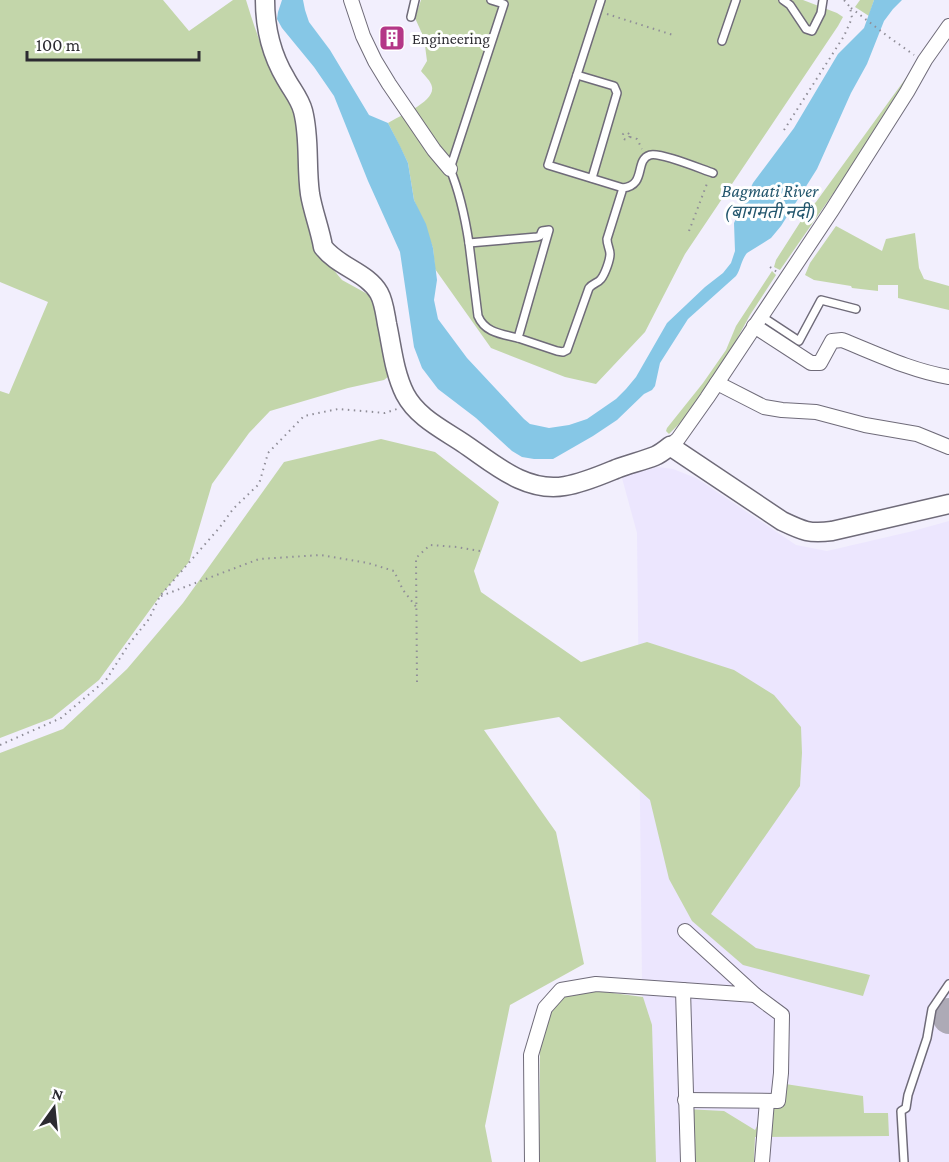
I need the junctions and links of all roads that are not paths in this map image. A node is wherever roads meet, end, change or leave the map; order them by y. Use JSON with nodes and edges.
{"nodes":[{"id":1,"x":265,"y":0,"type":"edge"},
{"id":2,"x":351,"y":0,"type":"edge"},
{"id":3,"x":415,"y":0,"type":"edge"},
{"id":4,"x":491,"y":0,"type":"edge"},
{"id":5,"x":601,"y":0,"type":"edge"},
{"id":6,"x":736,"y":0,"type":"edge"},
{"id":7,"x":783,"y":0,"type":"edge"},
{"id":8,"x":823,"y":0,"type":"edge"},
{"id":9,"x":505,"y":2,"type":"edge"},
{"id":10,"x":411,"y":17,"type":"dead end"},
{"id":11,"x":949,"y":27,"type":"edge"},
{"id":12,"x":722,"y":41,"type":"dead end"},
{"id":13,"x":578,"y":75,"type":"junction"},
{"id":14,"x":450,"y":169,"type":"junction"},
{"id":15,"x":712,"y":173,"type":"road end"},
{"id":16,"x":592,"y":178,"type":"junction"},
{"id":17,"x":623,"y":188,"type":"junction"},
{"id":18,"x":470,"y":243,"type":"junction"},
{"id":19,"x":856,"y":309,"type":"dead end"},
{"id":20,"x":758,"y":321,"type":"junction"},
{"id":21,"x":518,"y":338,"type":"junction"},
{"id":22,"x":949,"y":377,"type":"edge"},
{"id":23,"x":717,"y":383,"type":"junction"},
{"id":24,"x":670,"y":446,"type":"junction"},
{"id":25,"x":949,"y":447,"type":"edge"},
{"id":26,"x":949,"y":504,"type":"edge"},
{"id":27,"x":685,"y":931,"type":"dead end"},
{"id":28,"x":949,"y":984,"type":"edge"},
{"id":29,"x":683,"y":990,"type":"junction"},
{"id":30,"x":755,"y":995,"type":"junction"},
{"id":31,"x":685,"y":1100,"type":"junction"},
{"id":32,"x":767,"y":1101,"type":"junction"},
{"id":33,"x":531,"y":1162,"type":"edge"},
{"id":34,"x":688,"y":1162,"type":"edge"},
{"id":35,"x":762,"y":1162,"type":"edge"},
{"id":36,"x":904,"y":1162,"type":"edge"}],
"edges":[{"from":1,"to":24,"type":"street"},
{"from":2,"to":14,"type":"street"},
{"from":3,"to":10,"type":"lane"},
{"from":4,"to":9,"type":"lane"},
{"from":5,"to":13,"type":"lane"},
{"from":6,"to":12,"type":"lane"},
{"from":7,"to":8,"type":"lane"},
{"from":9,"to":14,"type":"lane"},
{"from":11,"to":20,"type":"street"},
{"from":13,"to":16,"type":"lane"},
{"from":13,"to":16,"type":"lane"},
{"from":14,"to":18,"type":"lane"},
{"from":15,"to":17,"type":"lane"},
{"from":16,"to":17,"type":"lane"},
{"from":17,"to":21,"type":"lane"},
{"from":18,"to":21,"type":"lane"},
{"from":18,"to":21,"type":"lane"},
{"from":19,"to":20,"type":"lane"},
{"from":20,"to":22,"type":"street"},
{"from":20,"to":23,"type":"street"},
{"from":23,"to":24,"type":"street"},
{"from":23,"to":25,"type":"street"},
{"from":24,"to":26,"type":"street"},
{"from":27,"to":30,"type":"street"},
{"from":28,"to":36,"type":"lane"},
{"from":29,"to":30,"type":"street"},
{"from":29,"to":31,"type":"street"},
{"from":29,"to":33,"type":"street"},
{"from":30,"to":32,"type":"street"},
{"from":31,"to":32,"type":"street"},
{"from":31,"to":34,"type":"street"},
{"from":32,"to":35,"type":"street"}]}
